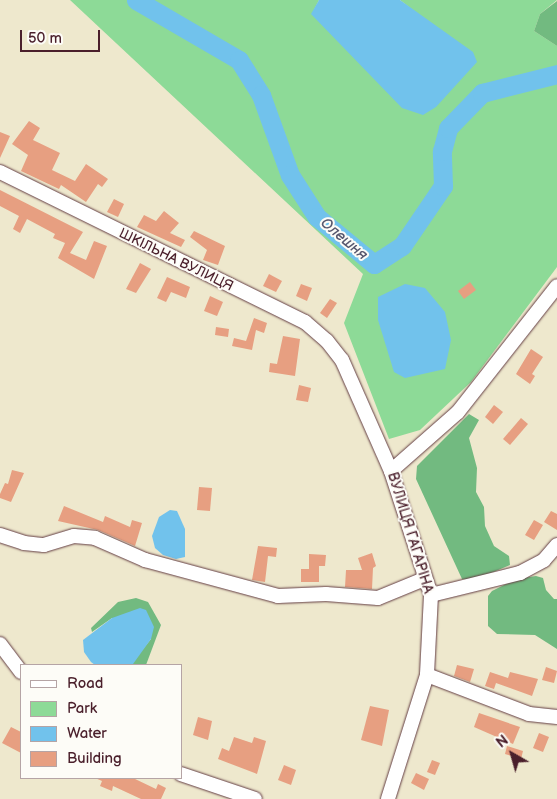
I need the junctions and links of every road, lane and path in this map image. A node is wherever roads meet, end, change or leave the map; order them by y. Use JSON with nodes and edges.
{"nodes":[{"id":1,"x":0,"y":172,"type":"edge"},
{"id":2,"x":557,"y":286,"type":"edge"},
{"id":3,"x":342,"y":360,"type":"joint"},
{"id":4,"x":391,"y":471,"type":"junction"},
{"id":5,"x":0,"y":535,"type":"edge"},
{"id":6,"x":557,"y":545,"type":"edge"},
{"id":7,"x":424,"y":579,"type":"junction"},
{"id":8,"x":431,"y":595,"type":"junction"},
{"id":9,"x":0,"y":644,"type":"edge"},
{"id":10,"x":20,"y":671,"type":"edge"},
{"id":11,"x":428,"y":675,"type":"junction"},
{"id":12,"x":557,"y":717,"type":"edge"},
{"id":13,"x":182,"y":774,"type":"edge"},
{"id":14,"x":256,"y":799,"type":"edge"},
{"id":15,"x":388,"y":799,"type":"edge"}],
"edges":[{"from":1,"to":3,"type":"street","name":"ШКІЛЬНА ВУЛИЦЯ"},
{"from":2,"to":4,"type":"street"},
{"from":3,"to":4,"type":"street","name":"ВУЛИЦЯ ГАГАРІНА"},
{"from":4,"to":7,"type":"street","name":"ВУЛИЦЯ ГАГАРІНА"},
{"from":5,"to":7,"type":"street"},
{"from":6,"to":8,"type":"street"},
{"from":7,"to":8,"type":"street","name":"ВУЛИЦЯ ГАГАРІНА"},
{"from":8,"to":11,"type":"street","name":"ВУЛИЦЯ ГАГАРІНА"},
{"from":9,"to":10,"type":"street"},
{"from":11,"to":12,"type":"street"},
{"from":11,"to":15,"type":"street","name":"ВУЛИЦЯ ГАГАРІНА"},
{"from":13,"to":14,"type":"street"}]}
